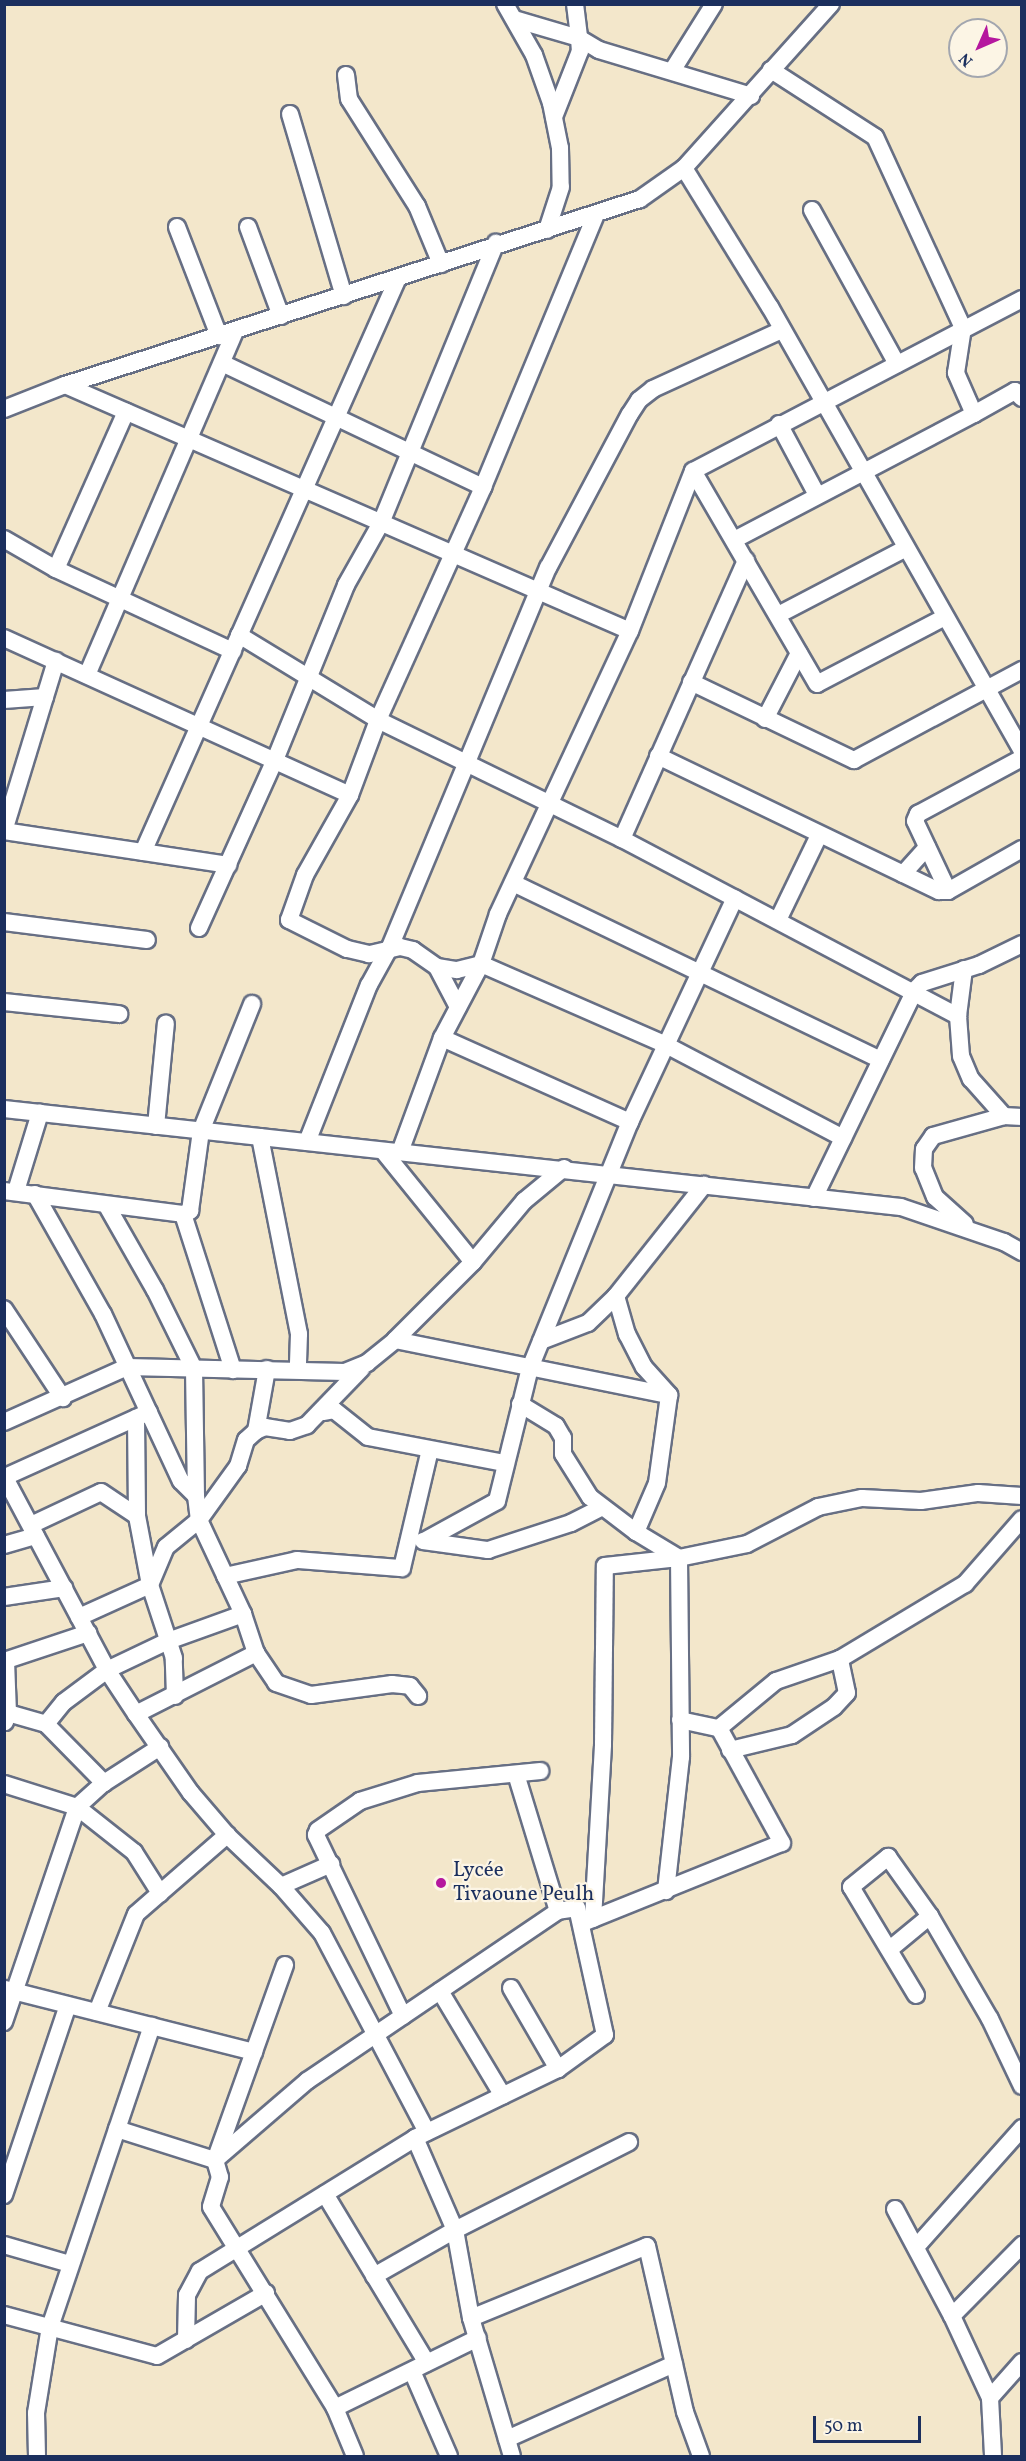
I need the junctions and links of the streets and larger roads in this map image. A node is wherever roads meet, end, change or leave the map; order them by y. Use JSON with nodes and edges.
{"nodes":[{"id":1,"x":574,"y":4,"type":"edge"},
{"id":2,"x":714,"y":4,"type":"edge"},
{"id":3,"x":831,"y":4,"type":"edge"},
{"id":4,"x":510,"y":12,"type":"edge"},
{"id":5,"x":579,"y":38,"type":"junction"},
{"id":6,"x":771,"y":70,"type":"junction"},
{"id":7,"x":672,"y":71,"type":"junction"},
{"id":8,"x":346,"y":75,"type":"dead end"},
{"id":9,"x":751,"y":96,"type":"junction"},
{"id":10,"x":290,"y":114,"type":"dead end"},
{"id":11,"x":554,"y":117,"type":"junction"},
{"id":12,"x":684,"y":168,"type":"junction"},
{"id":13,"x":812,"y":210,"type":"dead end"},
{"id":14,"x":596,"y":214,"type":"junction"},
{"id":15,"x":177,"y":227,"type":"dead end"},
{"id":16,"x":249,"y":227,"type":"dead end"},
{"id":17,"x":547,"y":230,"type":"junction"},
{"id":18,"x":496,"y":243,"type":"junction"},
{"id":19,"x":441,"y":264,"type":"junction"},
{"id":20,"x":398,"y":278,"type":"junction"},
{"id":21,"x":344,"y":296,"type":"junction"},
{"id":22,"x":1022,"y":299,"type":"edge"},
{"id":23,"x":281,"y":316,"type":"junction"},
{"id":24,"x":963,"y":328,"type":"junction"},
{"id":25,"x":782,"y":330,"type":"junction"},
{"id":26,"x":236,"y":331,"type":"junction"},
{"id":27,"x":219,"y":336,"type":"junction"},
{"id":28,"x":224,"y":364,"type":"junction"},
{"id":29,"x":897,"y":364,"type":"junction"},
{"id":30,"x":65,"y":385,"type":"junction"},
{"id":31,"x":1022,"y":398,"type":"edge"},
{"id":32,"x":822,"y":401,"type":"junction"},
{"id":33,"x":4,"y":409,"type":"edge"},
{"id":34,"x":126,"y":412,"type":"junction"},
{"id":35,"x":974,"y":414,"type":"junction"},
{"id":36,"x":339,"y":418,"type":"junction"},
{"id":37,"x":779,"y":424,"type":"junction"},
{"id":38,"x":189,"y":439,"type":"junction"},
{"id":39,"x":408,"y":453,"type":"junction"},
{"id":40,"x":862,"y":470,"type":"junction"},
{"id":41,"x":693,"y":471,"type":"junction"},
{"id":42,"x":483,"y":487,"type":"junction"},
{"id":43,"x":304,"y":490,"type":"junction"},
{"id":44,"x":817,"y":495,"type":"junction"},
{"id":45,"x":381,"y":523,"type":"junction"},
{"id":46,"x":4,"y":539,"type":"edge"},
{"id":47,"x":734,"y":540,"type":"junction"},
{"id":48,"x":906,"y":548,"type":"junction"},
{"id":49,"x":453,"y":554,"type":"junction"},
{"id":50,"x":746,"y":560,"type":"junction"},
{"id":51,"x":56,"y":569,"type":"junction"},
{"id":52,"x":539,"y":592,"type":"junction"},
{"id":53,"x":120,"y":599,"type":"junction"},
{"id":54,"x":778,"y":615,"type":"junction"},
{"id":55,"x":945,"y":617,"type":"junction"},
{"id":56,"x":630,"y":631,"type":"junction"},
{"id":57,"x":239,"y":634,"type":"junction"},
{"id":58,"x":4,"y":638,"type":"edge"},
{"id":59,"x":233,"y":651,"type":"junction"},
{"id":60,"x":799,"y":653,"type":"junction"},
{"id":61,"x":56,"y":661,"type":"junction"},
{"id":62,"x":1022,"y":670,"type":"edge"},
{"id":63,"x":87,"y":675,"type":"junction"},
{"id":64,"x":307,"y":678,"type":"junction"},
{"id":65,"x":692,"y":682,"type":"junction"},
{"id":66,"x":986,"y":689,"type":"junction"},
{"id":67,"x":45,"y":697,"type":"junction"},
{"id":68,"x":4,"y":700,"type":"edge"},
{"id":69,"x":378,"y":720,"type":"junction"},
{"id":70,"x":765,"y":720,"type":"junction"},
{"id":71,"x":200,"y":726,"type":"junction"},
{"id":72,"x":1022,"y":751,"type":"edge"},
{"id":73,"x":658,"y":756,"type":"junction"},
{"id":74,"x":1022,"y":758,"type":"edge"},
{"id":75,"x":275,"y":760,"type":"junction"},
{"id":76,"x":465,"y":761,"type":"junction"},
{"id":77,"x":10,"y":791,"type":"edge"},
{"id":78,"x":350,"y":795,"type":"junction"},
{"id":79,"x":548,"y":803,"type":"junction"},
{"id":80,"x":4,"y":831,"type":"edge"},
{"id":81,"x":819,"y":835,"type":"junction"},
{"id":82,"x":622,"y":839,"type":"junction"},
{"id":83,"x":927,"y":847,"type":"junction"},
{"id":84,"x":1022,"y":849,"type":"edge"},
{"id":85,"x":143,"y":852,"type":"junction"},
{"id":86,"x":228,"y":865,"type":"junction"},
{"id":87,"x":903,"y":874,"type":"junction"},
{"id":88,"x":513,"y":883,"type":"junction"},
{"id":89,"x":948,"y":891,"type":"junction"},
{"id":90,"x":735,"y":898,"type":"junction"},
{"id":91,"x":778,"y":920,"type":"junction"},
{"id":92,"x":4,"y":922,"type":"edge"},
{"id":93,"x":199,"y":928,"type":"dead end"},
{"id":94,"x":147,"y":940,"type":"dead end"},
{"id":95,"x":1022,"y":944,"type":"edge"},
{"id":96,"x":390,"y":948,"type":"junction"},
{"id":97,"x":481,"y":964,"type":"junction"},
{"id":98,"x":437,"y":967,"type":"junction"},
{"id":99,"x":964,"y":969,"type":"junction"},
{"id":100,"x":702,"y":974,"type":"junction"},
{"id":101,"x":915,"y":990,"type":"junction"},
{"id":102,"x":4,"y":1002,"type":"edge"},
{"id":103,"x":252,"y":1004,"type":"dead end"},
{"id":104,"x":458,"y":1006,"type":"junction"},
{"id":105,"x":119,"y":1014,"type":"dead end"},
{"id":106,"x":958,"y":1016,"type":"junction"},
{"id":107,"x":166,"y":1023,"type":"dead end"},
{"id":108,"x":442,"y":1038,"type":"junction"},
{"id":109,"x":666,"y":1045,"type":"junction"},
{"id":110,"x":881,"y":1060,"type":"junction"},
{"id":111,"x":4,"y":1109,"type":"edge"},
{"id":112,"x":40,"y":1113,"type":"junction"},
{"id":113,"x":1004,"y":1116,"type":"junction"},
{"id":114,"x":1022,"y":1117,"type":"edge"},
{"id":115,"x":630,"y":1122,"type":"junction"},
{"id":116,"x":156,"y":1126,"type":"junction"},
{"id":117,"x":201,"y":1131,"type":"junction"},
{"id":118,"x":260,"y":1137,"type":"junction"},
{"id":119,"x":843,"y":1138,"type":"junction"},
{"id":120,"x":307,"y":1142,"type":"junction"},
{"id":121,"x":391,"y":1151,"type":"junction"},
{"id":122,"x":564,"y":1168,"type":"junction"},
{"id":123,"x":610,"y":1175,"type":"junction"},
{"id":124,"x":704,"y":1185,"type":"junction"},
{"id":125,"x":10,"y":1191,"type":"edge"},
{"id":126,"x":35,"y":1194,"type":"junction"},
{"id":127,"x":814,"y":1198,"type":"junction"},
{"id":128,"x":106,"y":1206,"type":"junction"},
{"id":129,"x":183,"y":1214,"type":"junction"},
{"id":130,"x":974,"y":1232,"type":"junction"},
{"id":131,"x":1022,"y":1252,"type":"edge"},
{"id":132,"x":472,"y":1262,"type":"junction"},
{"id":133,"x":616,"y":1296,"type":"junction"},
{"id":134,"x":4,"y":1309,"type":"edge"},
{"id":135,"x":395,"y":1340,"type":"junction"},
{"id":136,"x":542,"y":1341,"type":"junction"},
{"id":137,"x":367,"y":1364,"type":"junction"},
{"id":138,"x":127,"y":1367,"type":"junction"},
{"id":139,"x":298,"y":1368,"type":"junction"},
{"id":140,"x":530,"y":1368,"type":"junction"},
{"id":141,"x":194,"y":1369,"type":"junction"},
{"id":142,"x":267,"y":1369,"type":"junction"},
{"id":143,"x":233,"y":1370,"type":"junction"},
{"id":144,"x":669,"y":1395,"type":"junction"},
{"id":145,"x":63,"y":1398,"type":"junction"},
{"id":146,"x":520,"y":1404,"type":"junction"},
{"id":147,"x":323,"y":1412,"type":"junction"},
{"id":148,"x":143,"y":1415,"type":"junction"},
{"id":149,"x":4,"y":1422,"type":"edge"},
{"id":150,"x":256,"y":1431,"type":"junction"},
{"id":151,"x":430,"y":1450,"type":"junction"},
{"id":152,"x":504,"y":1463,"type":"junction"},
{"id":153,"x":5,"y":1477,"type":"edge"},
{"id":154,"x":196,"y":1496,"type":"junction"},
{"id":155,"x":1022,"y":1496,"type":"edge"},
{"id":156,"x":602,"y":1507,"type":"junction"},
{"id":157,"x":137,"y":1516,"type":"junction"},
{"id":158,"x":1022,"y":1519,"type":"edge"},
{"id":159,"x":199,"y":1520,"type":"junction"},
{"id":160,"x":33,"y":1530,"type":"junction"},
{"id":161,"x":636,"y":1532,"type":"junction"},
{"id":162,"x":407,"y":1539,"type":"junction"},
{"id":163,"x":424,"y":1541,"type":"junction"},
{"id":164,"x":4,"y":1545,"type":"edge"},
{"id":165,"x":679,"y":1558,"type":"junction"},
{"id":166,"x":225,"y":1576,"type":"junction"},
{"id":167,"x":150,"y":1585,"type":"junction"},
{"id":168,"x":64,"y":1588,"type":"junction"},
{"id":169,"x":4,"y":1597,"type":"edge"},
{"id":170,"x":243,"y":1614,"type":"junction"},
{"id":171,"x":79,"y":1617,"type":"junction"},
{"id":172,"x":88,"y":1633,"type":"junction"},
{"id":173,"x":168,"y":1641,"type":"junction"},
{"id":174,"x":256,"y":1653,"type":"junction"},
{"id":175,"x":840,"y":1659,"type":"junction"},
{"id":176,"x":5,"y":1661,"type":"edge"},
{"id":177,"x":108,"y":1670,"type":"junction"},
{"id":178,"x":175,"y":1696,"type":"junction"},
{"id":179,"x":418,"y":1696,"type":"dead end"},
{"id":180,"x":136,"y":1714,"type":"junction"},
{"id":181,"x":6,"y":1718,"type":"edge"},
{"id":182,"x":681,"y":1720,"type":"junction"},
{"id":183,"x":46,"y":1724,"type":"junction"},
{"id":184,"x":719,"y":1728,"type":"junction"},
{"id":185,"x":160,"y":1747,"type":"junction"},
{"id":186,"x":730,"y":1750,"type":"junction"},
{"id":187,"x":540,"y":1771,"type":"dead end"},
{"id":188,"x":516,"y":1774,"type":"junction"},
{"id":189,"x":104,"y":1783,"type":"junction"},
{"id":190,"x":4,"y":1784,"type":"edge"},
{"id":191,"x":77,"y":1807,"type":"junction"},
{"id":192,"x":227,"y":1835,"type":"junction"},
{"id":193,"x":331,"y":1864,"type":"junction"},
{"id":194,"x":281,"y":1886,"type":"junction"},
{"id":195,"x":666,"y":1892,"type":"junction"},
{"id":196,"x":160,"y":1893,"type":"junction"},
{"id":197,"x":558,"y":1911,"type":"junction"},
{"id":198,"x":930,"y":1916,"type":"junction"},
{"id":199,"x":587,"y":1922,"type":"junction"},
{"id":200,"x":890,"y":1949,"type":"junction"},
{"id":201,"x":285,"y":1965,"type":"dead end"},
{"id":202,"x":511,"y":1988,"type":"dead end"},
{"id":203,"x":10,"y":1990,"type":"edge"},
{"id":204,"x":440,"y":1991,"type":"junction"},
{"id":205,"x":916,"y":1995,"type":"dead end"},
{"id":206,"x":68,"y":2005,"type":"junction"},
{"id":207,"x":97,"y":2012,"type":"junction"},
{"id":208,"x":403,"y":2016,"type":"junction"},
{"id":209,"x":4,"y":2022,"type":"edge"},
{"id":210,"x":152,"y":2026,"type":"junction"},
{"id":211,"x":376,"y":2034,"type":"junction"},
{"id":212,"x":254,"y":2052,"type":"junction"},
{"id":213,"x":558,"y":2069,"type":"junction"},
{"id":214,"x":1022,"y":2086,"type":"edge"},
{"id":215,"x":503,"y":2096,"type":"junction"},
{"id":216,"x":1022,"y":2128,"type":"edge"},
{"id":217,"x":117,"y":2129,"type":"junction"},
{"id":218,"x":421,"y":2135,"type":"junction"},
{"id":219,"x":629,"y":2142,"type":"dead end"},
{"id":220,"x":215,"y":2160,"type":"junction"},
{"id":221,"x":325,"y":2194,"type":"junction"},
{"id":222,"x":4,"y":2195,"type":"edge"},
{"id":223,"x":895,"y":2210,"type":"dead end"},
{"id":224,"x":455,"y":2230,"type":"junction"},
{"id":225,"x":4,"y":2245,"type":"edge"},
{"id":226,"x":1022,"y":2245,"type":"edge"},
{"id":227,"x":917,"y":2246,"type":"junction"},
{"id":228,"x":238,"y":2248,"type":"junction"},
{"id":229,"x":70,"y":2264,"type":"junction"},
{"id":230,"x":374,"y":2276,"type":"junction"},
{"id":231,"x":266,"y":2293,"type":"junction"},
{"id":232,"x":4,"y":2315,"type":"edge"},
{"id":233,"x":952,"y":2316,"type":"junction"},
{"id":234,"x":471,"y":2318,"type":"junction"},
{"id":235,"x":50,"y":2327,"type":"junction"},
{"id":236,"x":478,"y":2338,"type":"junction"},
{"id":237,"x":186,"y":2340,"type":"junction"},
{"id":238,"x":1022,"y":2362,"type":"edge"},
{"id":239,"x":674,"y":2364,"type":"junction"},
{"id":240,"x":419,"y":2367,"type":"junction"},
{"id":241,"x":990,"y":2398,"type":"junction"},
{"id":242,"x":335,"y":2408,"type":"junction"},
{"id":243,"x":507,"y":2451,"type":"edge"},
{"id":244,"x":989,"y":2455,"type":"edge"},
{"id":245,"x":37,"y":2457,"type":"edge"},
{"id":246,"x":355,"y":2457,"type":"edge"},
{"id":247,"x":448,"y":2457,"type":"edge"},
{"id":248,"x":701,"y":2457,"type":"edge"}],
"edges":[{"from":1,"to":5,"type":"street"},
{"from":2,"to":7,"type":"street"},
{"from":3,"to":6,"type":"street"},
{"from":4,"to":5,"type":"street"},
{"from":4,"to":11,"type":"street"},
{"from":5,"to":7,"type":"street"},
{"from":5,"to":11,"type":"street"},
{"from":6,"to":9,"type":"street"},
{"from":6,"to":24,"type":"street"},
{"from":7,"to":9,"type":"street"},
{"from":8,"to":19,"type":"street"},
{"from":9,"to":12,"type":"street"},
{"from":10,"to":21,"type":"street"},
{"from":11,"to":17,"type":"street"},
{"from":12,"to":14,"type":"street"},
{"from":12,"to":25,"type":"street"},
{"from":13,"to":29,"type":"street"},
{"from":14,"to":17,"type":"street"},
{"from":14,"to":42,"type":"street"},
{"from":15,"to":27,"type":"street"},
{"from":16,"to":23,"type":"street"},
{"from":17,"to":18,"type":"street"},
{"from":18,"to":19,"type":"street"},
{"from":18,"to":39,"type":"street"},
{"from":19,"to":20,"type":"street"},
{"from":20,"to":21,"type":"street"},
{"from":20,"to":36,"type":"street"},
{"from":21,"to":23,"type":"street"},
{"from":22,"to":24,"type":"street"},
{"from":23,"to":26,"type":"street"},
{"from":24,"to":29,"type":"street"},
{"from":24,"to":35,"type":"street"},
{"from":25,"to":32,"type":"street"},
{"from":25,"to":52,"type":"street"},
{"from":26,"to":27,"type":"street"},
{"from":26,"to":28,"type":"street"},
{"from":27,"to":30,"type":"street"},
{"from":28,"to":36,"type":"street"},
{"from":28,"to":38,"type":"street"},
{"from":29,"to":32,"type":"street"},
{"from":30,"to":33,"type":"street"},
{"from":30,"to":34,"type":"street"},
{"from":31,"to":35,"type":"street"},
{"from":32,"to":37,"type":"street"},
{"from":32,"to":40,"type":"street"},
{"from":34,"to":38,"type":"street"},
{"from":34,"to":51,"type":"street"},
{"from":35,"to":40,"type":"street"},
{"from":36,"to":39,"type":"street"},
{"from":36,"to":43,"type":"street"},
{"from":37,"to":41,"type":"street"},
{"from":37,"to":44,"type":"street"},
{"from":38,"to":43,"type":"street"},
{"from":38,"to":53,"type":"street"},
{"from":39,"to":42,"type":"street"},
{"from":39,"to":45,"type":"street"},
{"from":40,"to":44,"type":"street"},
{"from":40,"to":48,"type":"street"},
{"from":41,"to":47,"type":"street"},
{"from":41,"to":56,"type":"street"},
{"from":42,"to":49,"type":"street"},
{"from":43,"to":45,"type":"street"},
{"from":43,"to":57,"type":"street"},
{"from":44,"to":47,"type":"street"},
{"from":45,"to":49,"type":"street"},
{"from":45,"to":64,"type":"street"},
{"from":46,"to":51,"type":"street"},
{"from":47,"to":50,"type":"street"},
{"from":48,"to":54,"type":"street"},
{"from":48,"to":55,"type":"street"},
{"from":49,"to":52,"type":"street"},
{"from":49,"to":69,"type":"street"},
{"from":50,"to":54,"type":"street"},
{"from":50,"to":65,"type":"street"},
{"from":51,"to":53,"type":"street"},
{"from":52,"to":56,"type":"street"},
{"from":52,"to":76,"type":"street"},
{"from":53,"to":59,"type":"street"},
{"from":53,"to":63,"type":"street"},
{"from":54,"to":60,"type":"street"},
{"from":55,"to":60,"type":"street"},
{"from":55,"to":66,"type":"street"},
{"from":56,"to":79,"type":"street"},
{"from":57,"to":59,"type":"street"},
{"from":57,"to":64,"type":"street"},
{"from":58,"to":61,"type":"street"},
{"from":59,"to":71,"type":"street"},
{"from":60,"to":70,"type":"street"},
{"from":61,"to":63,"type":"street"},
{"from":61,"to":67,"type":"street"},
{"from":62,"to":66,"type":"street"},
{"from":63,"to":71,"type":"street"},
{"from":64,"to":69,"type":"street"},
{"from":64,"to":75,"type":"street"},
{"from":65,"to":70,"type":"street"},
{"from":65,"to":73,"type":"street"},
{"from":66,"to":70,"type":"street"},
{"from":66,"to":72,"type":"street"},
{"from":67,"to":68,"type":"street"},
{"from":67,"to":77,"type":"street"},
{"from":69,"to":76,"type":"street"},
{"from":69,"to":78,"type":"street"},
{"from":71,"to":75,"type":"street"},
{"from":71,"to":85,"type":"street"},
{"from":73,"to":81,"type":"street"},
{"from":73,"to":82,"type":"street"},
{"from":74,"to":83,"type":"street"},
{"from":75,"to":78,"type":"street"},
{"from":75,"to":86,"type":"street"},
{"from":76,"to":79,"type":"street"},
{"from":76,"to":96,"type":"street"},
{"from":77,"to":80,"type":"street"},
{"from":78,"to":96,"type":"street"},
{"from":79,"to":82,"type":"street"},
{"from":79,"to":88,"type":"street"},
{"from":80,"to":85,"type":"street"},
{"from":81,"to":87,"type":"street"},
{"from":81,"to":91,"type":"street"},
{"from":82,"to":90,"type":"street"},
{"from":83,"to":87,"type":"street"},
{"from":83,"to":89,"type":"street"},
{"from":84,"to":89,"type":"street"},
{"from":85,"to":86,"type":"street"},
{"from":86,"to":93,"type":"street"},
{"from":87,"to":89,"type":"street"},
{"from":88,"to":97,"type":"street"},
{"from":88,"to":100,"type":"street"},
{"from":90,"to":91,"type":"street"},
{"from":90,"to":100,"type":"street"},
{"from":91,"to":101,"type":"street"},
{"from":92,"to":94,"type":"street"},
{"from":95,"to":99,"type":"street"},
{"from":96,"to":98,"type":"street"},
{"from":96,"to":120,"type":"street"},
{"from":97,"to":98,"type":"street"},
{"from":97,"to":104,"type":"street"},
{"from":97,"to":109,"type":"street"},
{"from":98,"to":104,"type":"street"},
{"from":99,"to":101,"type":"street"},
{"from":99,"to":106,"type":"street"},
{"from":100,"to":109,"type":"street"},
{"from":100,"to":110,"type":"street"},
{"from":101,"to":106,"type":"street"},
{"from":101,"to":110,"type":"street"},
{"from":102,"to":105,"type":"street"},
{"from":103,"to":117,"type":"street"},
{"from":104,"to":108,"type":"street"},
{"from":106,"to":113,"type":"street"},
{"from":107,"to":116,"type":"street"},
{"from":108,"to":115,"type":"street"},
{"from":108,"to":121,"type":"street"},
{"from":109,"to":115,"type":"street"},
{"from":109,"to":119,"type":"street"},
{"from":110,"to":119,"type":"street"},
{"from":111,"to":112,"type":"street"},
{"from":112,"to":116,"type":"street"},
{"from":112,"to":125,"type":"street"},
{"from":113,"to":114,"type":"street"},
{"from":113,"to":130,"type":"street"},
{"from":115,"to":123,"type":"street"},
{"from":116,"to":117,"type":"street"},
{"from":117,"to":118,"type":"street"},
{"from":117,"to":129,"type":"street"},
{"from":118,"to":120,"type":"street"},
{"from":118,"to":139,"type":"street"},
{"from":119,"to":127,"type":"street"},
{"from":120,"to":121,"type":"street"},
{"from":121,"to":122,"type":"street"},
{"from":121,"to":132,"type":"street"},
{"from":122,"to":123,"type":"street"},
{"from":122,"to":132,"type":"street"},
{"from":123,"to":124,"type":"street"},
{"from":123,"to":136,"type":"street"},
{"from":124,"to":127,"type":"street"},
{"from":124,"to":133,"type":"street"},
{"from":125,"to":126,"type":"street"},
{"from":126,"to":128,"type":"street"},
{"from":126,"to":138,"type":"street"},
{"from":127,"to":130,"type":"street"},
{"from":128,"to":129,"type":"street"},
{"from":128,"to":141,"type":"street"},
{"from":129,"to":143,"type":"street"},
{"from":130,"to":131,"type":"street"},
{"from":132,"to":135,"type":"street"},
{"from":133,"to":136,"type":"street"},
{"from":133,"to":144,"type":"street"},
{"from":134,"to":145,"type":"street"},
{"from":135,"to":137,"type":"street"},
{"from":135,"to":140,"type":"street"},
{"from":136,"to":140,"type":"street"},
{"from":137,"to":139,"type":"street"},
{"from":137,"to":147,"type":"street"},
{"from":138,"to":141,"type":"street"},
{"from":138,"to":145,"type":"street"},
{"from":138,"to":148,"type":"street"},
{"from":139,"to":142,"type":"street"},
{"from":140,"to":144,"type":"street"},
{"from":140,"to":146,"type":"street"},
{"from":141,"to":143,"type":"street"},
{"from":141,"to":154,"type":"street"},
{"from":142,"to":143,"type":"street"},
{"from":142,"to":150,"type":"street"},
{"from":144,"to":161,"type":"street"},
{"from":145,"to":149,"type":"street"},
{"from":146,"to":152,"type":"street"},
{"from":146,"to":156,"type":"street"},
{"from":147,"to":150,"type":"street"},
{"from":147,"to":151,"type":"street"},
{"from":148,"to":153,"type":"street"},
{"from":148,"to":154,"type":"street"},
{"from":148,"to":157,"type":"street"},
{"from":150,"to":159,"type":"street"},
{"from":151,"to":152,"type":"street"},
{"from":151,"to":162,"type":"street"},
{"from":152,"to":163,"type":"street"},
{"from":153,"to":160,"type":"street"},
{"from":154,"to":159,"type":"street"},
{"from":155,"to":165,"type":"street"},
{"from":156,"to":161,"type":"street"},
{"from":156,"to":163,"type":"street"},
{"from":157,"to":160,"type":"street"},
{"from":157,"to":167,"type":"street"},
{"from":158,"to":175,"type":"street"},
{"from":159,"to":166,"type":"street"},
{"from":159,"to":167,"type":"street"},
{"from":160,"to":164,"type":"street"},
{"from":160,"to":168,"type":"street"},
{"from":161,"to":165,"type":"street"},
{"from":162,"to":163,"type":"street"},
{"from":162,"to":166,"type":"street"},
{"from":165,"to":182,"type":"street"},
{"from":165,"to":199,"type":"street"},
{"from":166,"to":170,"type":"street"},
{"from":167,"to":171,"type":"street"},
{"from":167,"to":173,"type":"street"},
{"from":168,"to":169,"type":"street"},
{"from":168,"to":171,"type":"street"},
{"from":170,"to":173,"type":"street"},
{"from":170,"to":174,"type":"street"},
{"from":171,"to":172,"type":"street"},
{"from":172,"to":176,"type":"street"},
{"from":172,"to":177,"type":"street"},
{"from":173,"to":177,"type":"street"},
{"from":173,"to":178,"type":"street"},
{"from":174,"to":178,"type":"street"},
{"from":174,"to":179,"type":"street"},
{"from":175,"to":184,"type":"street"},
{"from":175,"to":186,"type":"street"},
{"from":176,"to":181,"type":"street"},
{"from":177,"to":180,"type":"street"},
{"from":177,"to":183,"type":"street"},
{"from":178,"to":180,"type":"street"},
{"from":180,"to":185,"type":"street"},
{"from":181,"to":183,"type":"street"},
{"from":182,"to":184,"type":"street"},
{"from":182,"to":195,"type":"street"},
{"from":183,"to":189,"type":"street"},
{"from":184,"to":186,"type":"street"},
{"from":185,"to":189,"type":"street"},
{"from":185,"to":192,"type":"street"},
{"from":186,"to":195,"type":"street"},
{"from":187,"to":188,"type":"street"},
{"from":188,"to":193,"type":"street"},
{"from":188,"to":197,"type":"street"},
{"from":189,"to":191,"type":"street"},
{"from":190,"to":191,"type":"street"},
{"from":191,"to":196,"type":"street"},
{"from":191,"to":203,"type":"street"},
{"from":192,"to":194,"type":"street"},
{"from":192,"to":196,"type":"street"},
{"from":193,"to":194,"type":"street"},
{"from":193,"to":208,"type":"street"},
{"from":194,"to":211,"type":"street"},
{"from":195,"to":199,"type":"street"},
{"from":196,"to":207,"type":"street"},
{"from":197,"to":199,"type":"street"},
{"from":197,"to":204,"type":"street"},
{"from":198,"to":200,"type":"street"},
{"from":198,"to":200,"type":"street"},
{"from":198,"to":214,"type":"street"},
{"from":199,"to":213,"type":"street"},
{"from":200,"to":205,"type":"street"},
{"from":201,"to":212,"type":"street"},
{"from":202,"to":213,"type":"street"},
{"from":203,"to":206,"type":"street"},
{"from":203,"to":209,"type":"street"},
{"from":204,"to":208,"type":"street"},
{"from":204,"to":215,"type":"street"},
{"from":206,"to":207,"type":"street"},
{"from":206,"to":222,"type":"street"},
{"from":207,"to":210,"type":"street"},
{"from":208,"to":211,"type":"street"},
{"from":210,"to":212,"type":"street"},
{"from":210,"to":217,"type":"street"},
{"from":211,"to":218,"type":"street"},
{"from":211,"to":220,"type":"street"},
{"from":212,"to":220,"type":"street"},
{"from":213,"to":215,"type":"street"},
{"from":215,"to":218,"type":"street"},
{"from":216,"to":227,"type":"street"},
{"from":217,"to":220,"type":"street"},
{"from":217,"to":229,"type":"street"},
{"from":218,"to":221,"type":"street"},
{"from":218,"to":224,"type":"street"},
{"from":219,"to":224,"type":"street"},
{"from":220,"to":228,"type":"street"},
{"from":221,"to":228,"type":"street"},
{"from":221,"to":230,"type":"street"},
{"from":223,"to":227,"type":"street"},
{"from":224,"to":230,"type":"street"},
{"from":224,"to":234,"type":"street"},
{"from":225,"to":229,"type":"street"},
{"from":226,"to":233,"type":"street"},
{"from":227,"to":233,"type":"street"},
{"from":228,"to":231,"type":"street"},
{"from":228,"to":237,"type":"street"},
{"from":229,"to":235,"type":"street"},
{"from":230,"to":240,"type":"street"},
{"from":231,"to":237,"type":"street"},
{"from":231,"to":242,"type":"street"},
{"from":232,"to":235,"type":"street"},
{"from":233,"to":241,"type":"street"},
{"from":234,"to":236,"type":"street"},
{"from":234,"to":239,"type":"street"},
{"from":235,"to":237,"type":"street"},
{"from":235,"to":245,"type":"street"},
{"from":236,"to":240,"type":"street"},
{"from":236,"to":243,"type":"street"},
{"from":238,"to":241,"type":"street"},
{"from":239,"to":243,"type":"street"},
{"from":239,"to":248,"type":"street"},
{"from":240,"to":242,"type":"street"},
{"from":240,"to":247,"type":"street"},
{"from":241,"to":244,"type":"street"},
{"from":242,"to":246,"type":"street"}]}
